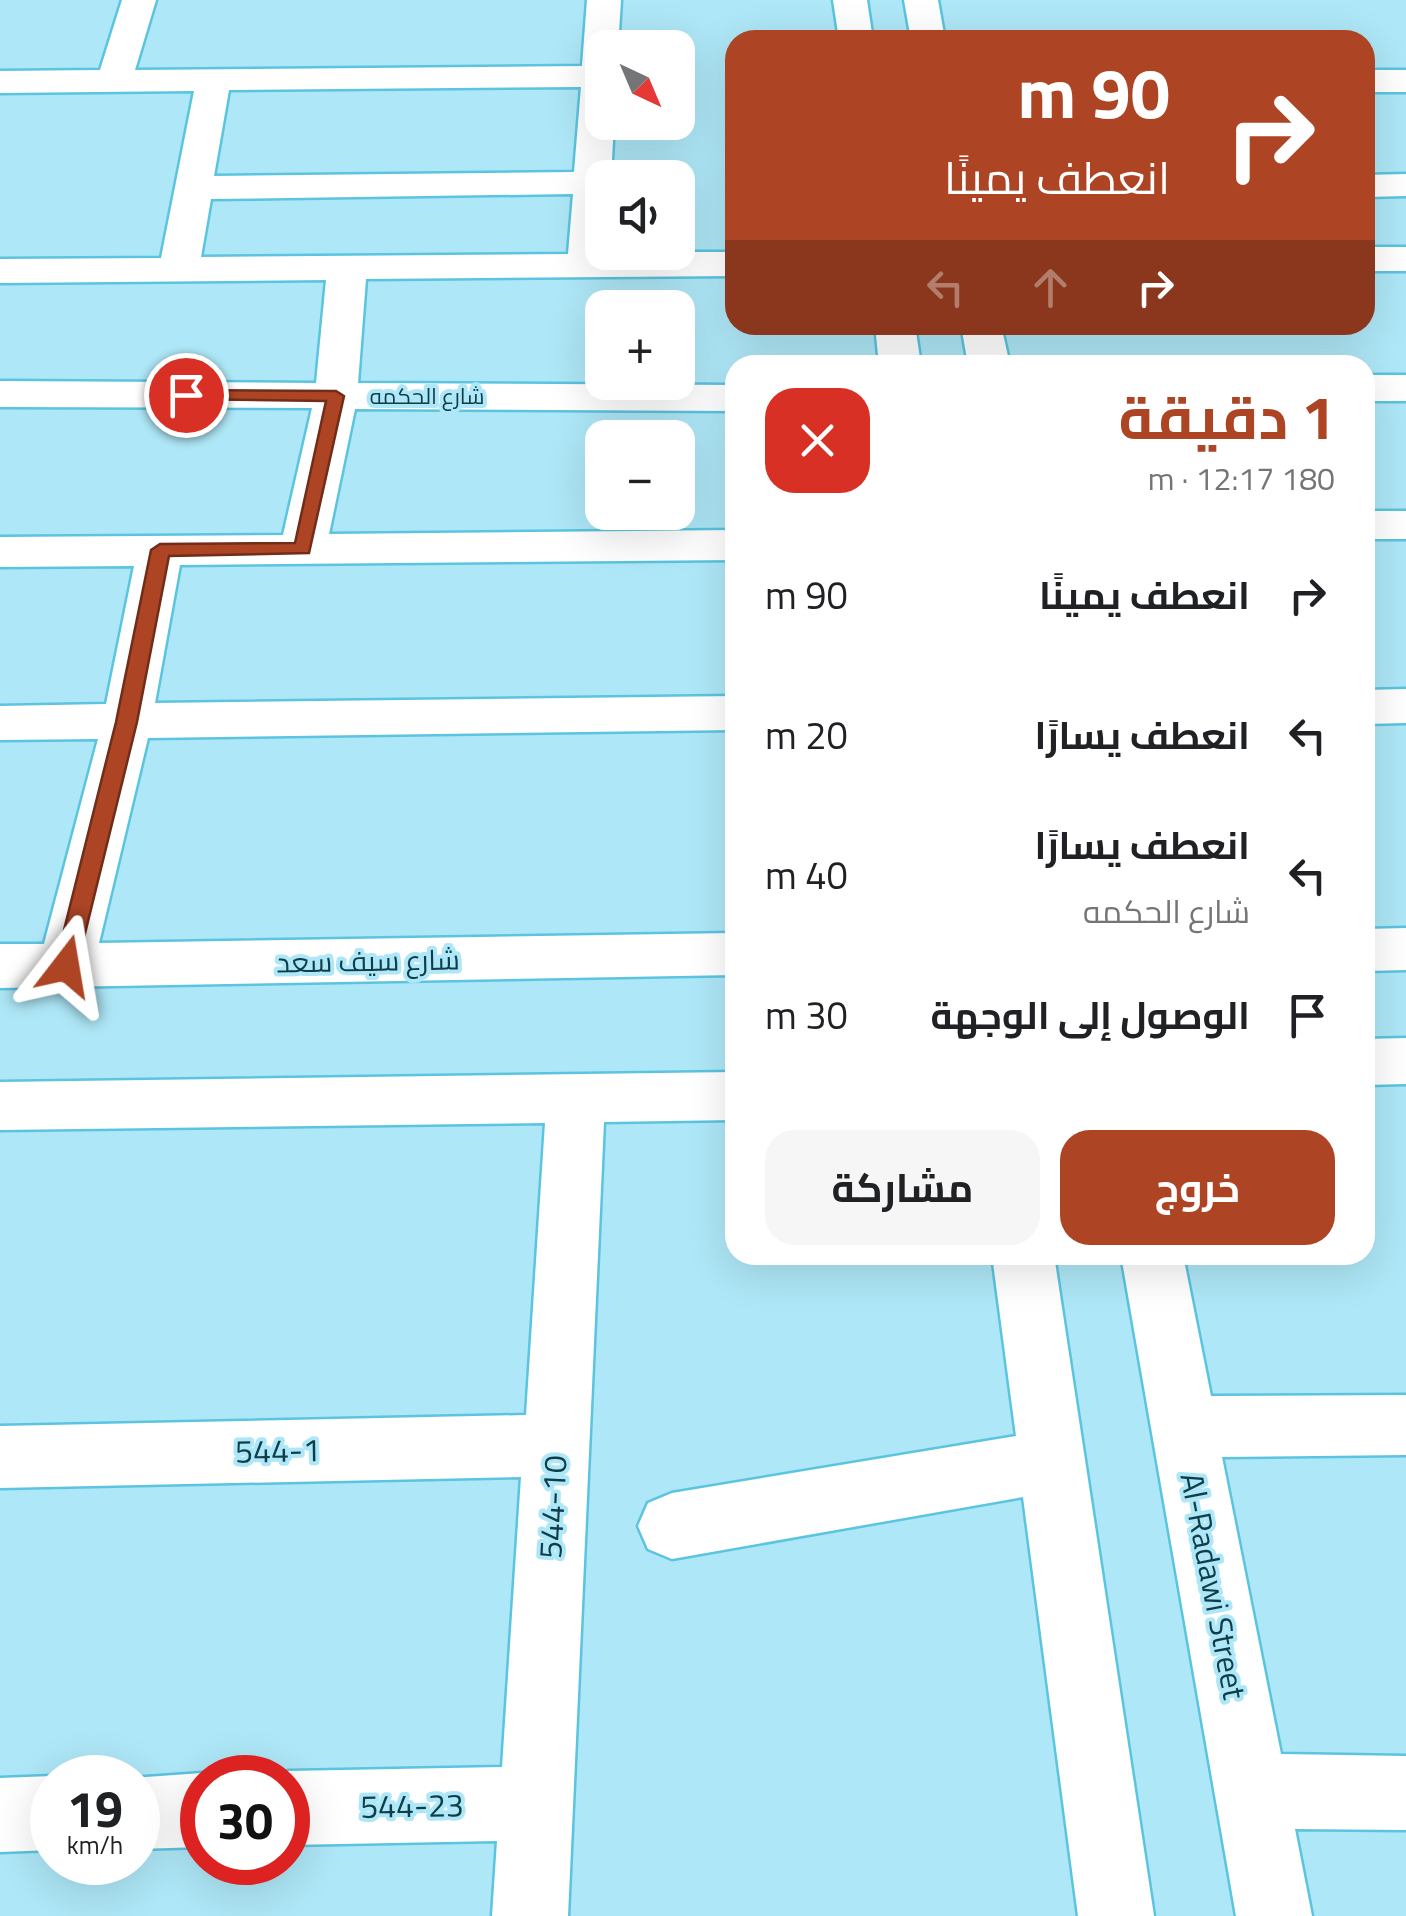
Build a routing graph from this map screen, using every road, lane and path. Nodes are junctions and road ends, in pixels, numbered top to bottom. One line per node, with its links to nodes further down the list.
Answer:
1 (139, 0): 9 (street)
2 (604, 0): 5 (street)
3 (850, 0): 6 (street)
4 (921, 0): 7 (street)
5 (602, 30)
6 (854, 30)
7 (926, 30)
8 (585, 76): 10 (street)
9 (114, 81): 10 (street); 13 (street)
10 (214, 81): 17 (street)
11 (1375, 81): 12 (street)
12 (1406, 81)
13 (0, 82)
14 (585, 183): 17 (street)
15 (1406, 185): 16 (street)
16 (1375, 186)
17 (194, 188): 24 (street)
18 (1406, 259): 19 (street)
19 (1375, 260)
20 (695, 264): 21 (street)
21 (725, 264)
22 (585, 265): 23 (street)
23 (347, 268): 24 (street); 29 (street)
24 (179, 270): 25 (street)
25 (0, 271)
26 (1375, 388): 27 (street)
27 (1406, 388)
28 (0, 394): 29 (street, شارع الحكمه)
29 (336, 396): 30 (street, شارع الحكمه); 34 (street)
30 (725, 398)
31 (1406, 525): 32 (street)
32 (1375, 526)
33 (725, 545): 34 (street)
34 (303, 549): 35 (street)
35 (160, 550): 36 (street); 40 (street)
36 (0, 552)
37 (1406, 706): 38 (street)
38 (1375, 707)
39 (725, 713): 40 (street)
40 (126, 722): 41 (street); 46 (street)
41 (0, 724)
42 (1406, 949): 43 (street)
43 (1375, 950)
44 (725, 954): 46 (street, شارع سيف سعد)
45 (0, 966): 46 (street, شارع سيف سعد)
46 (66, 966)
47 (1406, 1061): 48 (street)
48 (1375, 1062)
49 (725, 1096): 50 (street)
50 (576, 1098): 51 (street); 56 (street, 544-10)
51 (0, 1106)
52 (1023, 1265): 58 (street)
53 (1154, 1265): 55 (street, Al-Radawi Street)
54 (1406, 1425): 55 (street)
55 (1184, 1428): 60 (street, Al-Radawi Street)
56 (556, 1445): 57 (street, 544-1); 62 (street, 544-10)
57 (0, 1457)
58 (1052, 1461): 59 (street); 67 (street)
59 (672, 1526)
60 (1251, 1791): 61 (street); 68 (street, Al-Radawi Street)
61 (1406, 1792)
62 (536, 1803): 63 (street, 544-23); 66 (street, 544-10)
63 (310, 1808)
64 (0, 1814): 65 (street)
65 (30, 1814)
66 (530, 1916)
67 (1116, 1916)
68 (1274, 1916)

